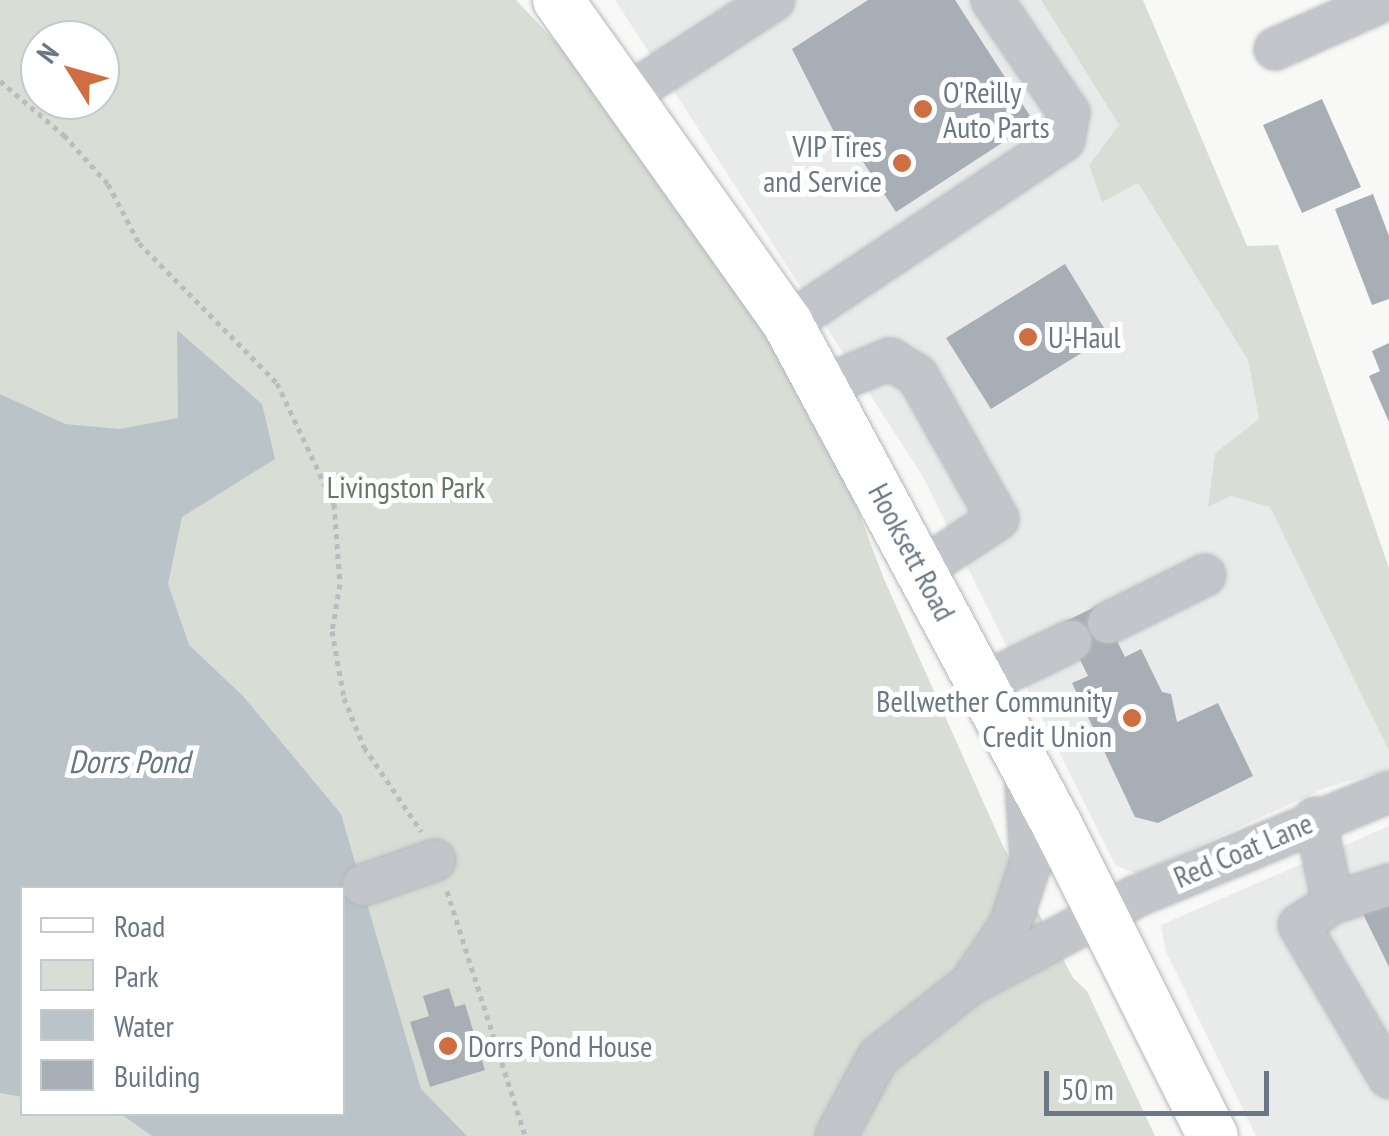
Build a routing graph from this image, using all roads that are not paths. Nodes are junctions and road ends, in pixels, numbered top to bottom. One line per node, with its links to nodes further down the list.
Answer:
1 (558, 0): 6 (main road, Hooksett Road)
2 (774, 0): 6 (street)
3 (992, 0): 7 (street)
4 (1380, 14): 5 (street)
5 (1274, 49)
6 (626, 96): 7 (main road, Hooksett Road)
7 (788, 324): 8 (main road, Hooksett Road)
8 (822, 387): 9 (main road, Hooksett Road); 9 (street)
9 (922, 569): 13 (main road, Hooksett Road)
10 (1204, 575): 11 (street)
11 (1108, 622)
12 (1071, 641): 13 (street)
13 (982, 684): 14 (main road, Hooksett Road)
14 (1024, 766): 21 (main road, Hooksett Road); 22 (street)
15 (1389, 792): 16 (street, Red Coat Lane)
16 (1315, 818): 20 (street); 21 (street, Red Coat Lane)
17 (436, 860): 18 (street)
18 (363, 885)
19 (1389, 885): 20 (street)
20 (1333, 903): 23 (street)
21 (1100, 915): 22 (street, Red Coat Lane); 25 (main road, Hooksett Road)
22 (970, 984): 24 (street)
23 (1389, 1077)
24 (836, 1136)
25 (1213, 1136)

